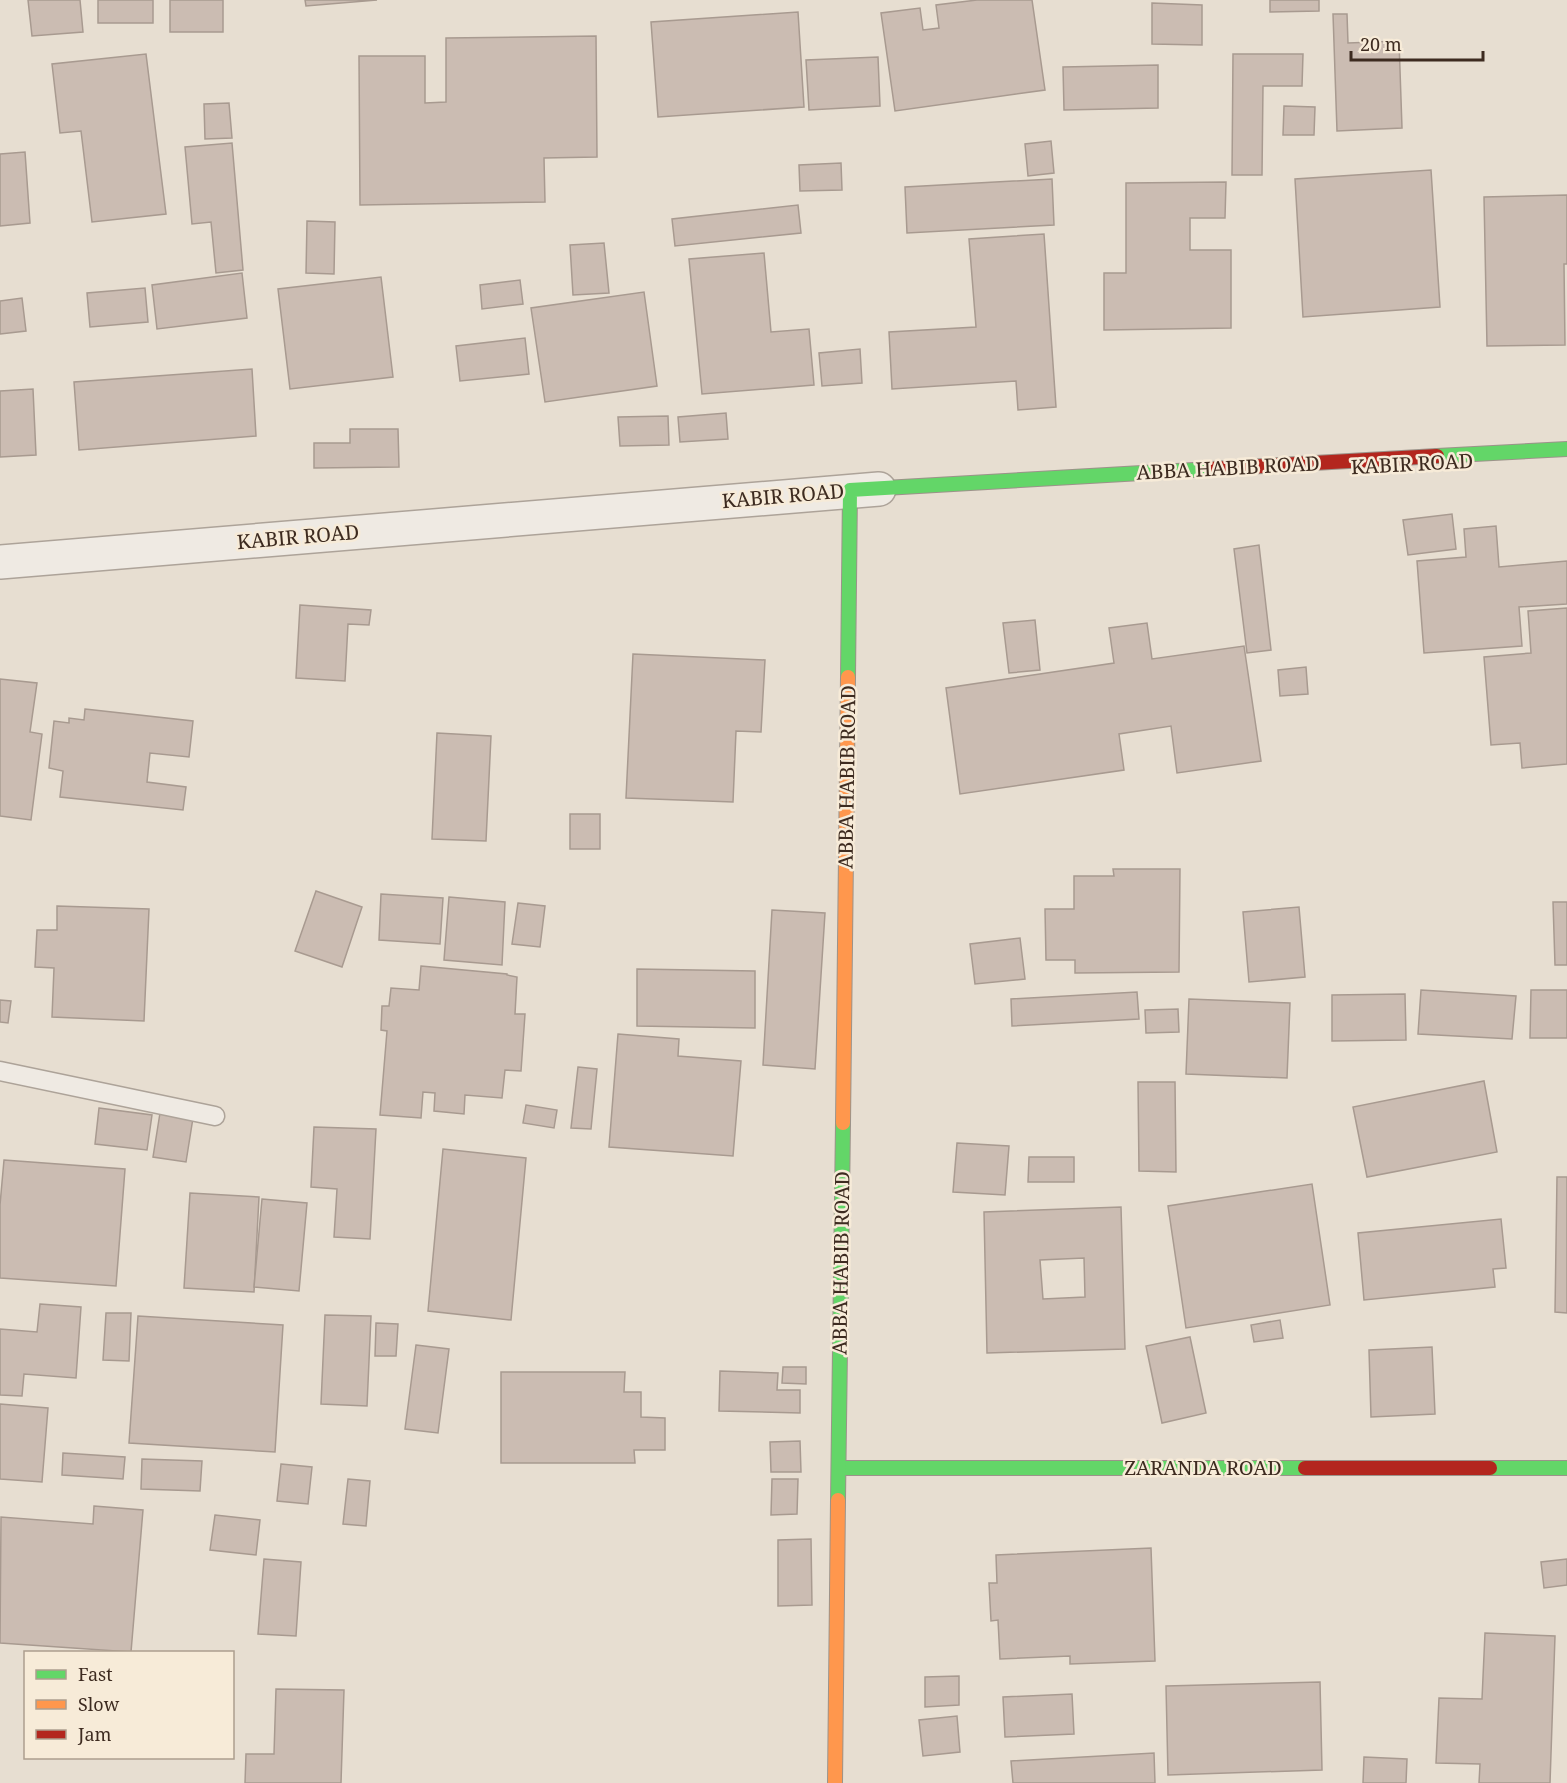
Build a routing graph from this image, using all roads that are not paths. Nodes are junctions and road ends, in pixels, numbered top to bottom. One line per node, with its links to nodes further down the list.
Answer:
1 (1567, 449): 3 (street, ABBA HABIB ROAD)
2 (1567, 457): 3 (street, KABIR ROAD)
3 (850, 490): 4 (street, KABIR ROAD); 7 (street, ABBA HABIB ROAD)
4 (0, 562)
5 (0, 1071): 6 (lane)
6 (215, 1116)
7 (839, 1468): 8 (street, ZARANDA ROAD); 9 (street, ABBA HABIB ROAD)
8 (1567, 1468)
9 (835, 1783)

